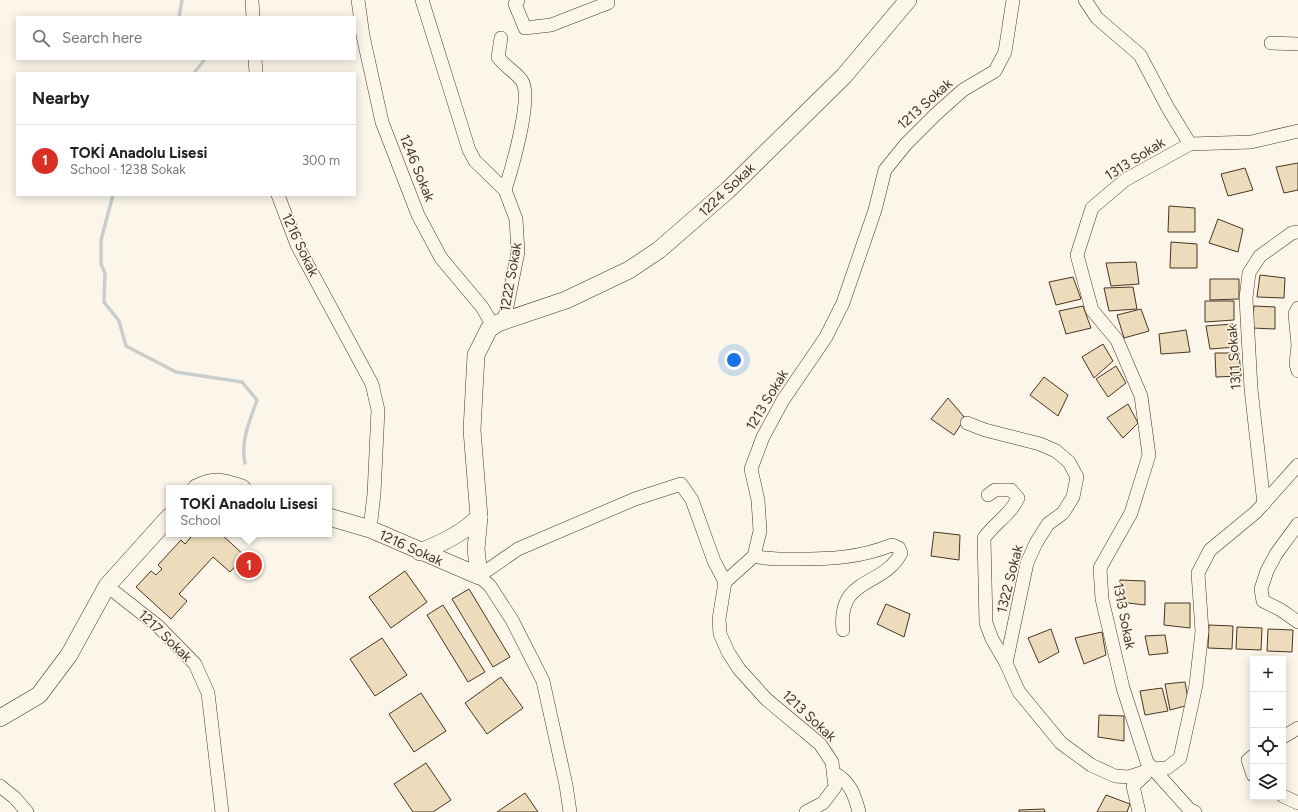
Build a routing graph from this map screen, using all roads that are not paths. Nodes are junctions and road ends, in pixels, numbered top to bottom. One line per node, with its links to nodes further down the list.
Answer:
1 (252, 0): 9 (street)
2 (358, 0): 21 (street, 1246 Sokak)
3 (422, 0): 17 (street, 1222 Sokak)
4 (518, 0): 8 (street)
5 (908, 0): 21 (main road, 1224 Sokak)
6 (1012, 0): 35 (street, 1213 Sokak)
7 (1085, 0): 16 (street)
8 (608, 3)
9 (253, 16)
10 (501, 38): 17 (street)
11 (1271, 43): 12 (street)
12 (1298, 44)
13 (255, 60): 14 (street)
14 (256, 72)
15 (1298, 131): 16 (street, 1313 Sokak)
16 (1190, 144): 45 (street, 1313 Sokak)
17 (505, 190): 21 (street, 1222 Sokak)
18 (278, 196): 33 (street, 1216 Sokak)
19 (1298, 232): 28 (street, 1311 Sokak)
20 (1298, 308): 22 (street)
21 (498, 324): 29 (main road, 1222 Sokak)
22 (1298, 371)
23 (967, 422): 41 (street, 1322 Sokak)
24 (1298, 465): 28 (street)
25 (202, 485): 26 (main road)
26 (232, 485)
27 (988, 495): 41 (street, 1322 Sokak)
28 (1264, 504): 45 (street)
29 (479, 517): 34 (main road); 36 (main road, 1222 Sokak)
30 (332, 518): 33 (main road)
31 (166, 520): 38 (main road)
32 (1298, 524): 39 (street)
33 (370, 529): 34 (main road, 1216 Sokak)
34 (420, 552): 36 (main road, 1216 Sokak)
35 (754, 556): 37 (street); 40 (street)
36 (479, 576): 37 (street); 52 (street, 1216 Sokak)
37 (725, 582): 46 (street, 1213 Sokak)
38 (107, 586): 42 (main road); 51 (street, 1217 Sokak)
39 (1298, 622)
40 (843, 630)
41 (1006, 663): 45 (street, 1322 Sokak)
42 (0, 718)
43 (1298, 728): 44 (street)
44 (1286, 734)
45 (1153, 769): 55 (street); 56 (street, 1313 Sokak)
46 (834, 773): 53 (street, 1213 Sokak); 54 (street)
47 (0, 786): 50 (street)
48 (1286, 797): 49 (street)
49 (1298, 803)
50 (27, 812)
51 (222, 812)
52 (570, 812)
53 (806, 812)
54 (859, 812)
55 (1139, 812)
56 (1195, 812)

